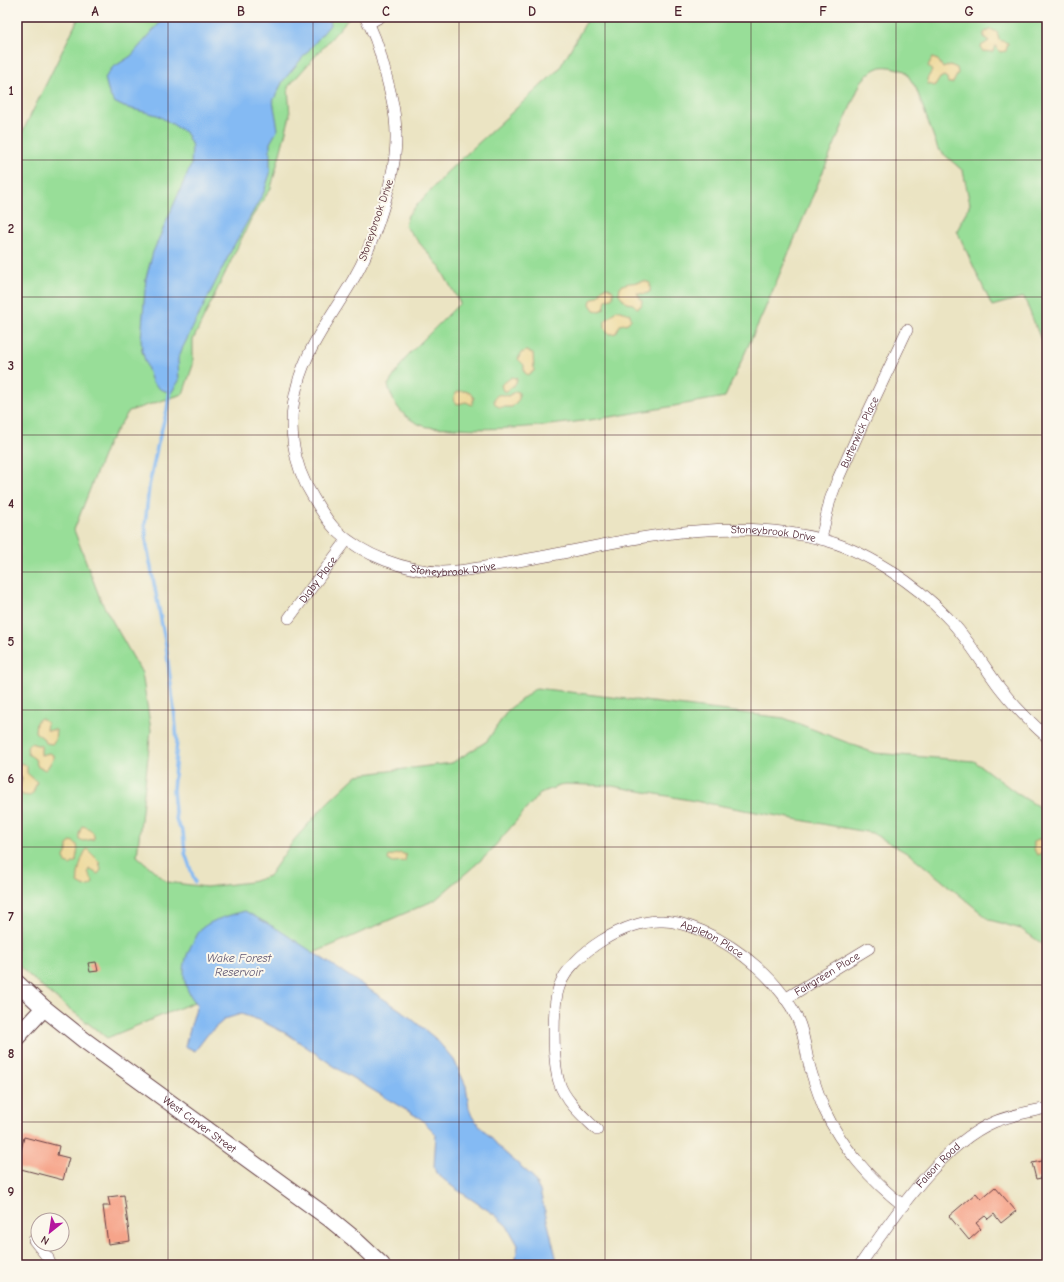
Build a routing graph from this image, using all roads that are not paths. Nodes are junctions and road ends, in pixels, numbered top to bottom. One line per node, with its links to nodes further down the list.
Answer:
1 (380, 17): 2 (street)
2 (367, 20): 5 (street, Stoneybrook Drive)
3 (907, 330): 4 (street, Butterwick Place)
4 (821, 539): 5 (street, Stoneybrook Drive); 7 (street, Stoneybrook Drive)
5 (347, 540): 6 (street, Digby Place)
6 (289, 618)
7 (1047, 737)
8 (869, 948): 10 (street, Fairgreen Place)
9 (20, 991): 11 (street, West Carver Street)
10 (785, 999): 14 (street, Appleton Place); 15 (street, Appleton Place)
11 (44, 1008): 12 (street); 18 (street, West Carver Street)
12 (17, 1037)
13 (1047, 1108): 15 (street, Faison Road)
14 (597, 1130)
15 (904, 1206): 19 (street, Faison Road)
16 (43, 1252): 17 (street)
17 (50, 1265)
18 (382, 1265)
19 (860, 1265)

